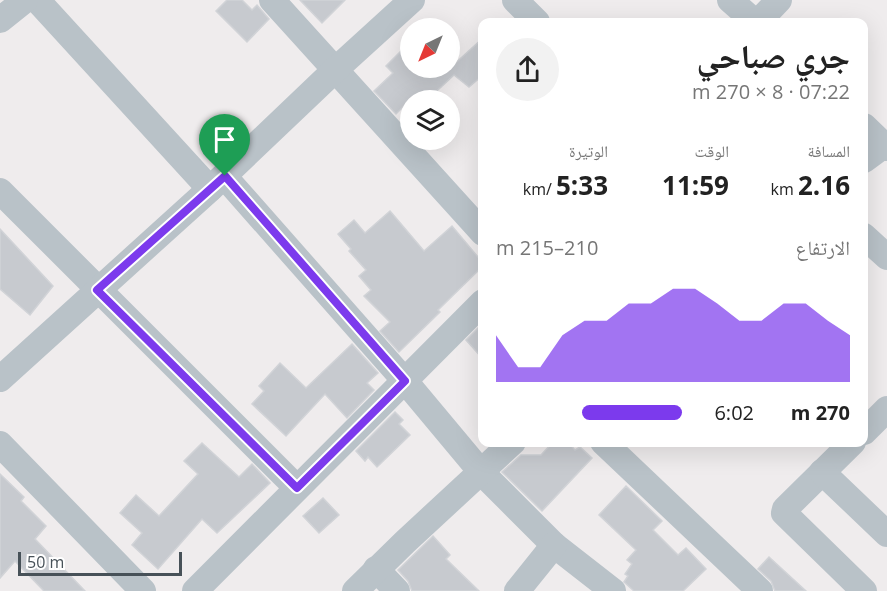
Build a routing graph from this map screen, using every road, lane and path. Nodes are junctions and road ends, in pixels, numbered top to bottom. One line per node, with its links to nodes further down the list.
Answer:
1 (25, 0): 11 (street)
2 (37, 0): 15 (street)
3 (272, 0): 12 (street)
4 (412, 0): 12 (street)
5 (515, 0): 8 (street)
6 (730, 0): 9 (street)
7 (779, 0): 10 (street)
8 (533, 18)
9 (751, 18)
10 (760, 18)
11 (0, 20)
12 (335, 70): 15 (street); 17 (street)
13 (868, 132): 14 (street)
14 (880, 149)
15 (217, 182): 20 (street); 23 (street)
16 (0, 191): 20 (street)
17 (478, 227)
18 (868, 240): 19 (street)
19 (887, 258)
20 (97, 290): 22 (street); 32 (street)
21 (478, 307): 23 (street)
22 (0, 379)
23 (405, 381): 30 (street); 32 (street)
24 (887, 409): 25 (street)
25 (868, 428)
26 (0, 444): 36 (street)
27 (508, 447): 30 (street)
28 (608, 447): 42 (street)
29 (848, 447): 31 (street)
30 (481, 472): 34 (street); 35 (street)
31 (822, 472): 33 (street); 43 (street)
32 (297, 488): 37 (street)
33 (887, 534)
34 (554, 545): 40 (street); 41 (street)
35 (376, 569): 38 (street); 39 (street)
36 (143, 591)
37 (195, 591)
38 (355, 591)
39 (397, 591)
40 (517, 591)
41 (613, 591)
42 (760, 591)
43 (864, 591)

